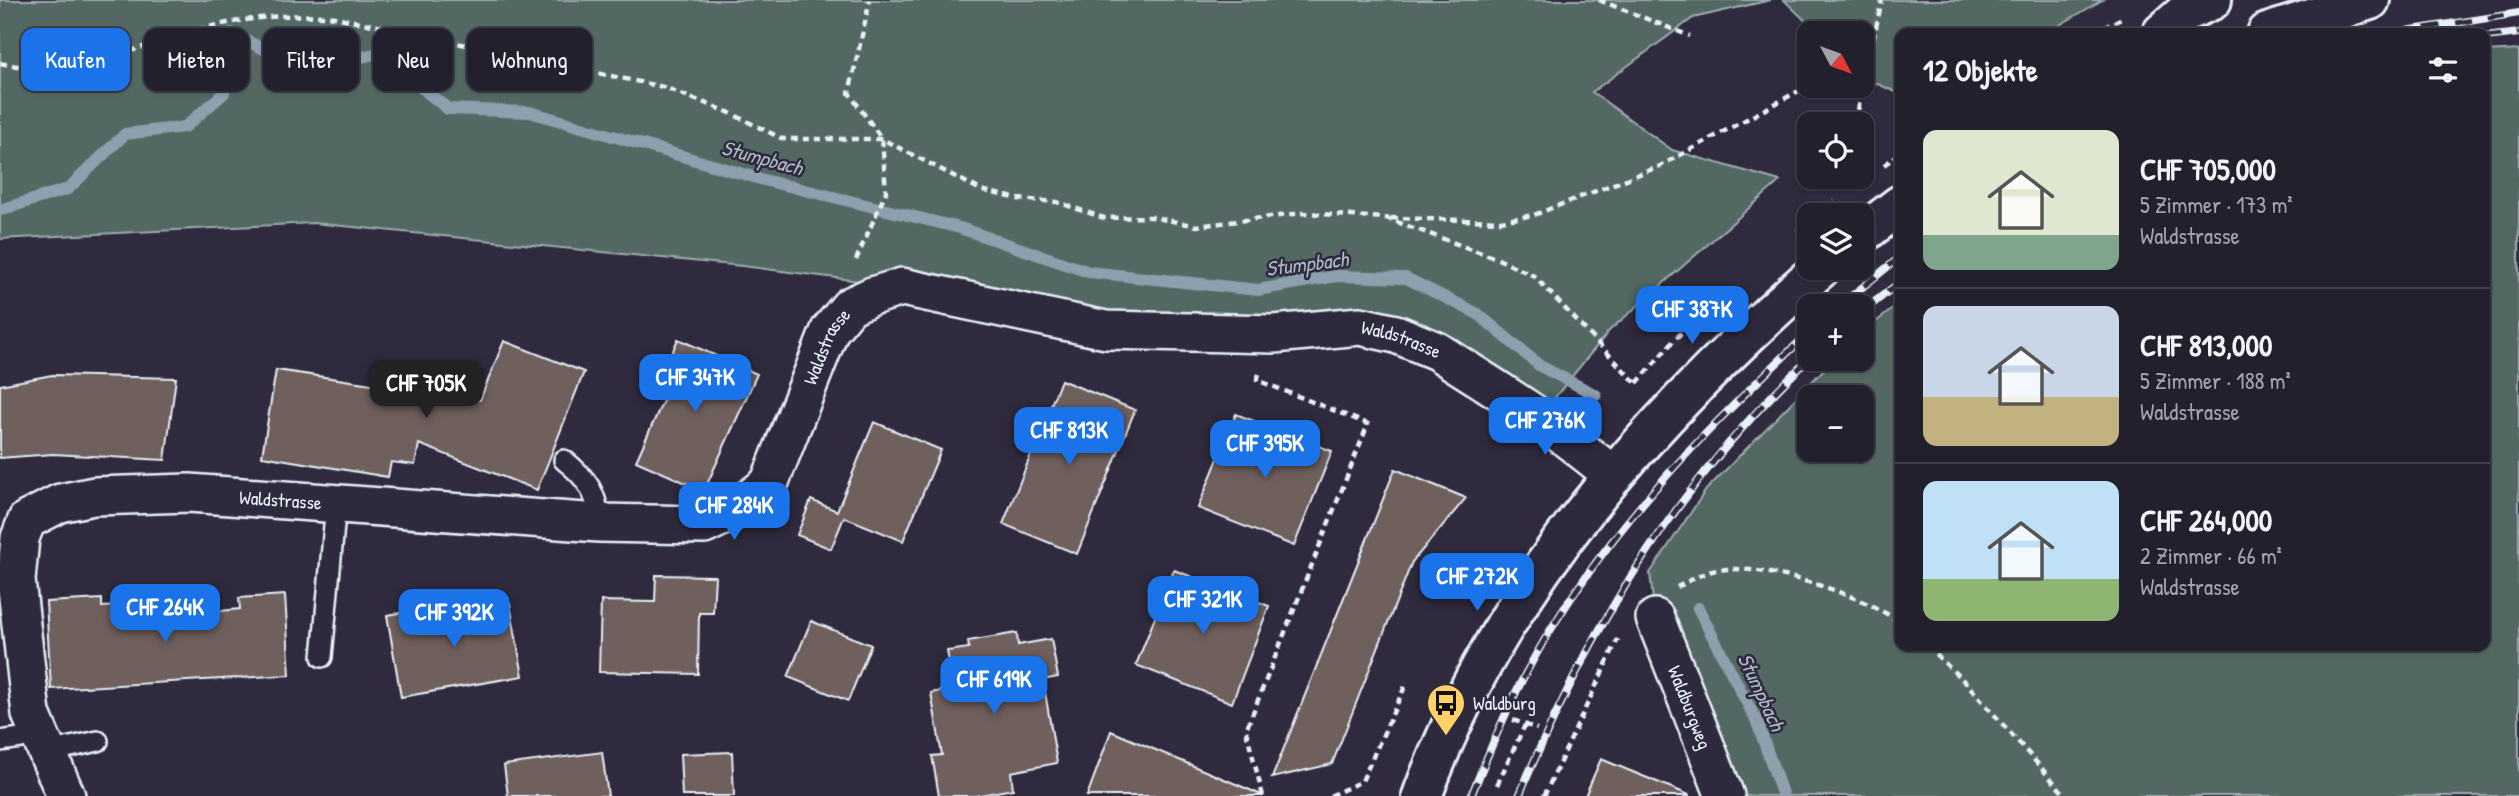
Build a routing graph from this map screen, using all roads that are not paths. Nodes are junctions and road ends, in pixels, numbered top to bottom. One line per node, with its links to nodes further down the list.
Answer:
1 (2213, 0): 3 (main road)
2 (2370, 0): 4 (main road)
3 (2168, 28)
4 (2283, 28)
5 (1895, 209): 6 (main road)
6 (1874, 225)
7 (1808, 280): 9 (main road)
8 (564, 460): 11 (lane)
9 (1612, 474): 11 (street, Waldstrasse); 18 (main road)
10 (336, 503): 11 (street, Waldstrasse); 13 (lane); 15 (street, Waldstrasse)
11 (599, 523)
12 (1655, 618): 19 (street, Waldburgweg)
13 (322, 657)
14 (0, 741): 15 (lane)
15 (43, 741): 16 (lane); 17 (street, Waldstrasse)
16 (98, 741)
17 (66, 796)
18 (1422, 796)
19 (1725, 796)

